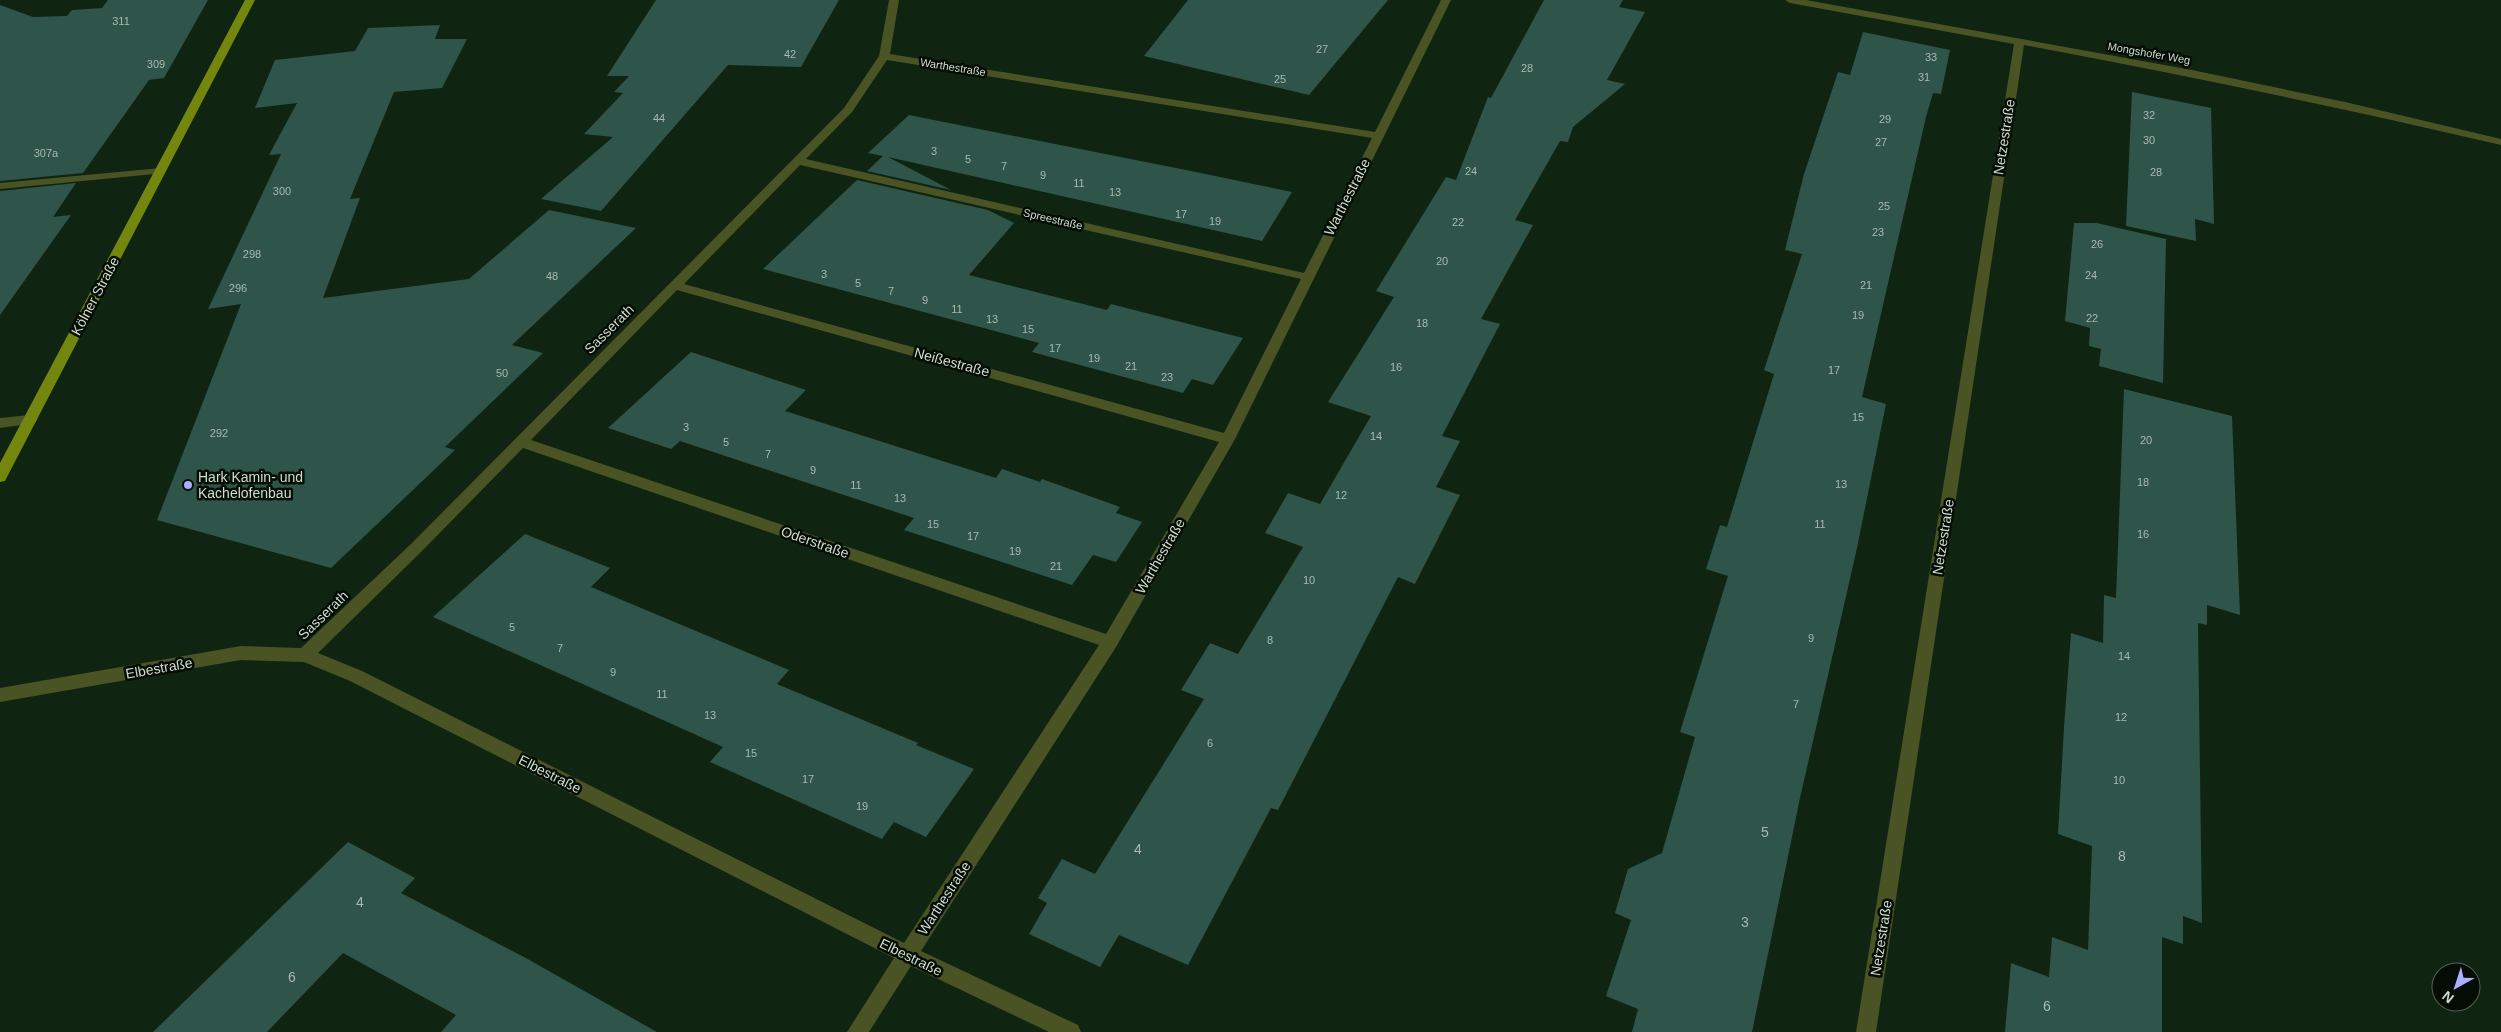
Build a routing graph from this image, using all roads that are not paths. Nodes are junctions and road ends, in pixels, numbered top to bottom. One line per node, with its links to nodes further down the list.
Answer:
1 (250, 0): 10 (main road, Kölner Straße)
2 (894, 0): 6 (street, Sasserath)
3 (1446, 0): 7 (street, Warthestraße)
4 (1790, 0): 5 (street, Mongshofer Weg)
5 (2019, 43): 8 (street, Mongshofer Weg); 25 (street, Netzestraße)
6 (884, 56): 7 (street, Warthestraße); 9 (street, Sasserath)
7 (1378, 136): 12 (street, Warthestraße)
8 (2501, 142)
9 (799, 161): 12 (street, Spreestraße); 13 (street, Sasserath)
10 (161, 171): 11 (street); 14 (main road, Kölner Straße)
11 (0, 186)
12 (1307, 277): 16 (street, Warthestraße)
13 (676, 286): 16 (street, Neißestraße); 17 (street, Sasserath)
14 (30, 420): 15 (street); 18 (main road, Kölner Straße)
15 (0, 423)
16 (1228, 438): 19 (street, Warthestraße)
17 (520, 442): 19 (street, Oderstraße); 20 (street, Sasserath)
18 (0, 477)
19 (1110, 642): 22 (street, Warthestraße)
20 (305, 655): 21 (street, Elbestraße); 22 (street, Elbestraße)
21 (0, 696)
22 (908, 956): 23 (street, Warthestraße); 24 (street, Elbestraße)
23 (857, 1032)
24 (1071, 1032)
25 (1866, 1032)

